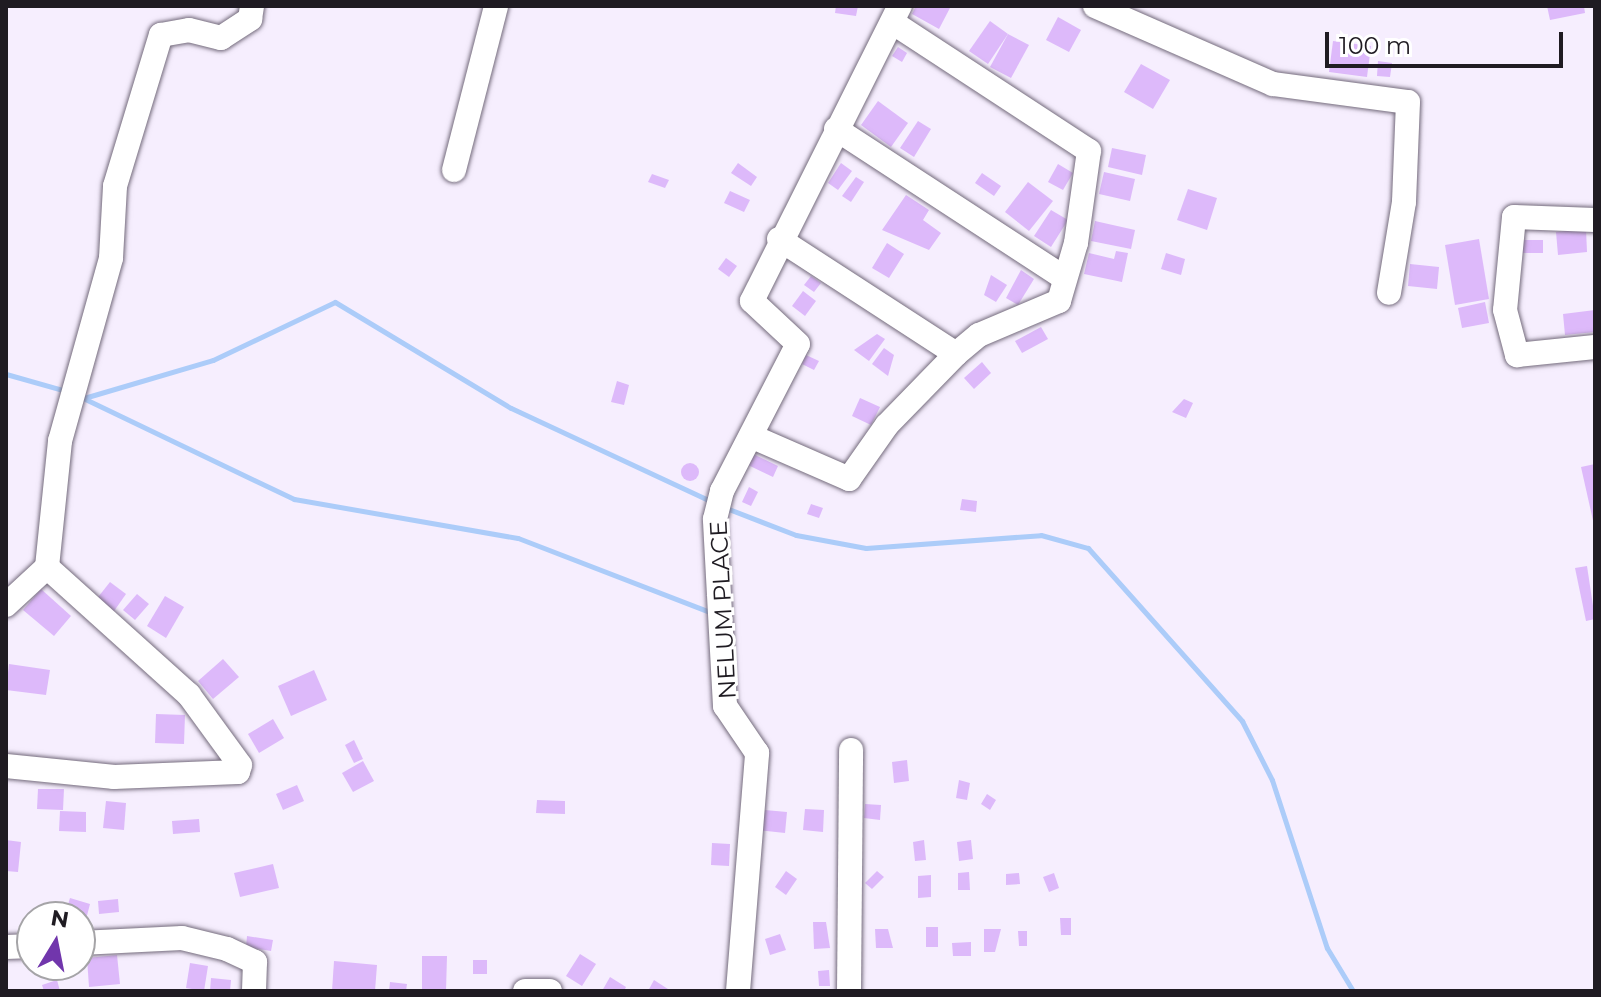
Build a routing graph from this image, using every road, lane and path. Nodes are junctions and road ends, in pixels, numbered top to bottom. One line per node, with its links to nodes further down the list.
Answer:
1 (252, 6): 14 (street)
2 (496, 6): 6 (street)
3 (1095, 6): 10 (street)
4 (896, 14): 5 (street, NELUM PLACE); 9 (street)
5 (836, 129): 8 (street, NELUM PLACE); 9 (street)
6 (454, 170)
7 (1595, 220): 11 (street)
8 (779, 239): 12 (street); 13 (street, NELUM PLACE)
9 (1065, 278): 12 (street)
10 (1389, 293)
11 (1595, 347)
12 (956, 354): 13 (street)
13 (753, 437): 22 (street, NELUM PLACE)
14 (47, 567): 15 (street); 17 (street)
15 (6, 605)
16 (851, 750): 23 (street)
17 (6, 766)
18 (96, 942): 19 (street)
19 (254, 991)
20 (525, 991): 21 (street)
21 (550, 991)
22 (738, 991)
23 (849, 991)

